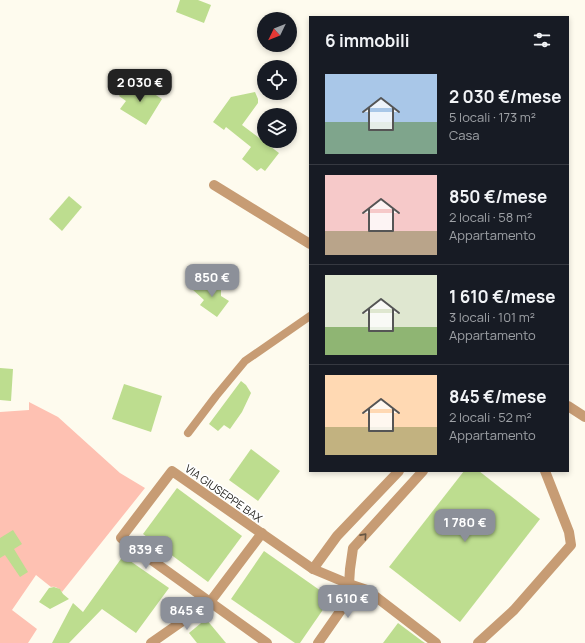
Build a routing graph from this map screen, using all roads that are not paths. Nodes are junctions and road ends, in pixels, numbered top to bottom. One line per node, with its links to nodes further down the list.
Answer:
1 (214, 185): 2 (street)
2 (309, 243)
3 (309, 317): 6 (lane)
4 (569, 407): 5 (street)
5 (585, 416)
6 (188, 433)
7 (398, 472): 11 (street)
8 (422, 472): 12 (street, one-way to 8)
9 (545, 472): 18 (street)
10 (262, 533): 11 (street, VIA GIUSEPPE BAX); 13 (street, VIA GIUSEPPE BAX); 13 (street, VIA GIUSEPPE BAX)
11 (313, 569): 12 (street, VIA GIUSEPPE BAX)
12 (349, 584): 16 (street); 17 (street, VIA GIUSEPPE BAX)
13 (210, 602): 14 (street, VIA GIUSEPPE BAX); 15 (street)
14 (151, 643)
15 (267, 643)
16 (318, 643)
17 (436, 643)
18 (478, 643)

